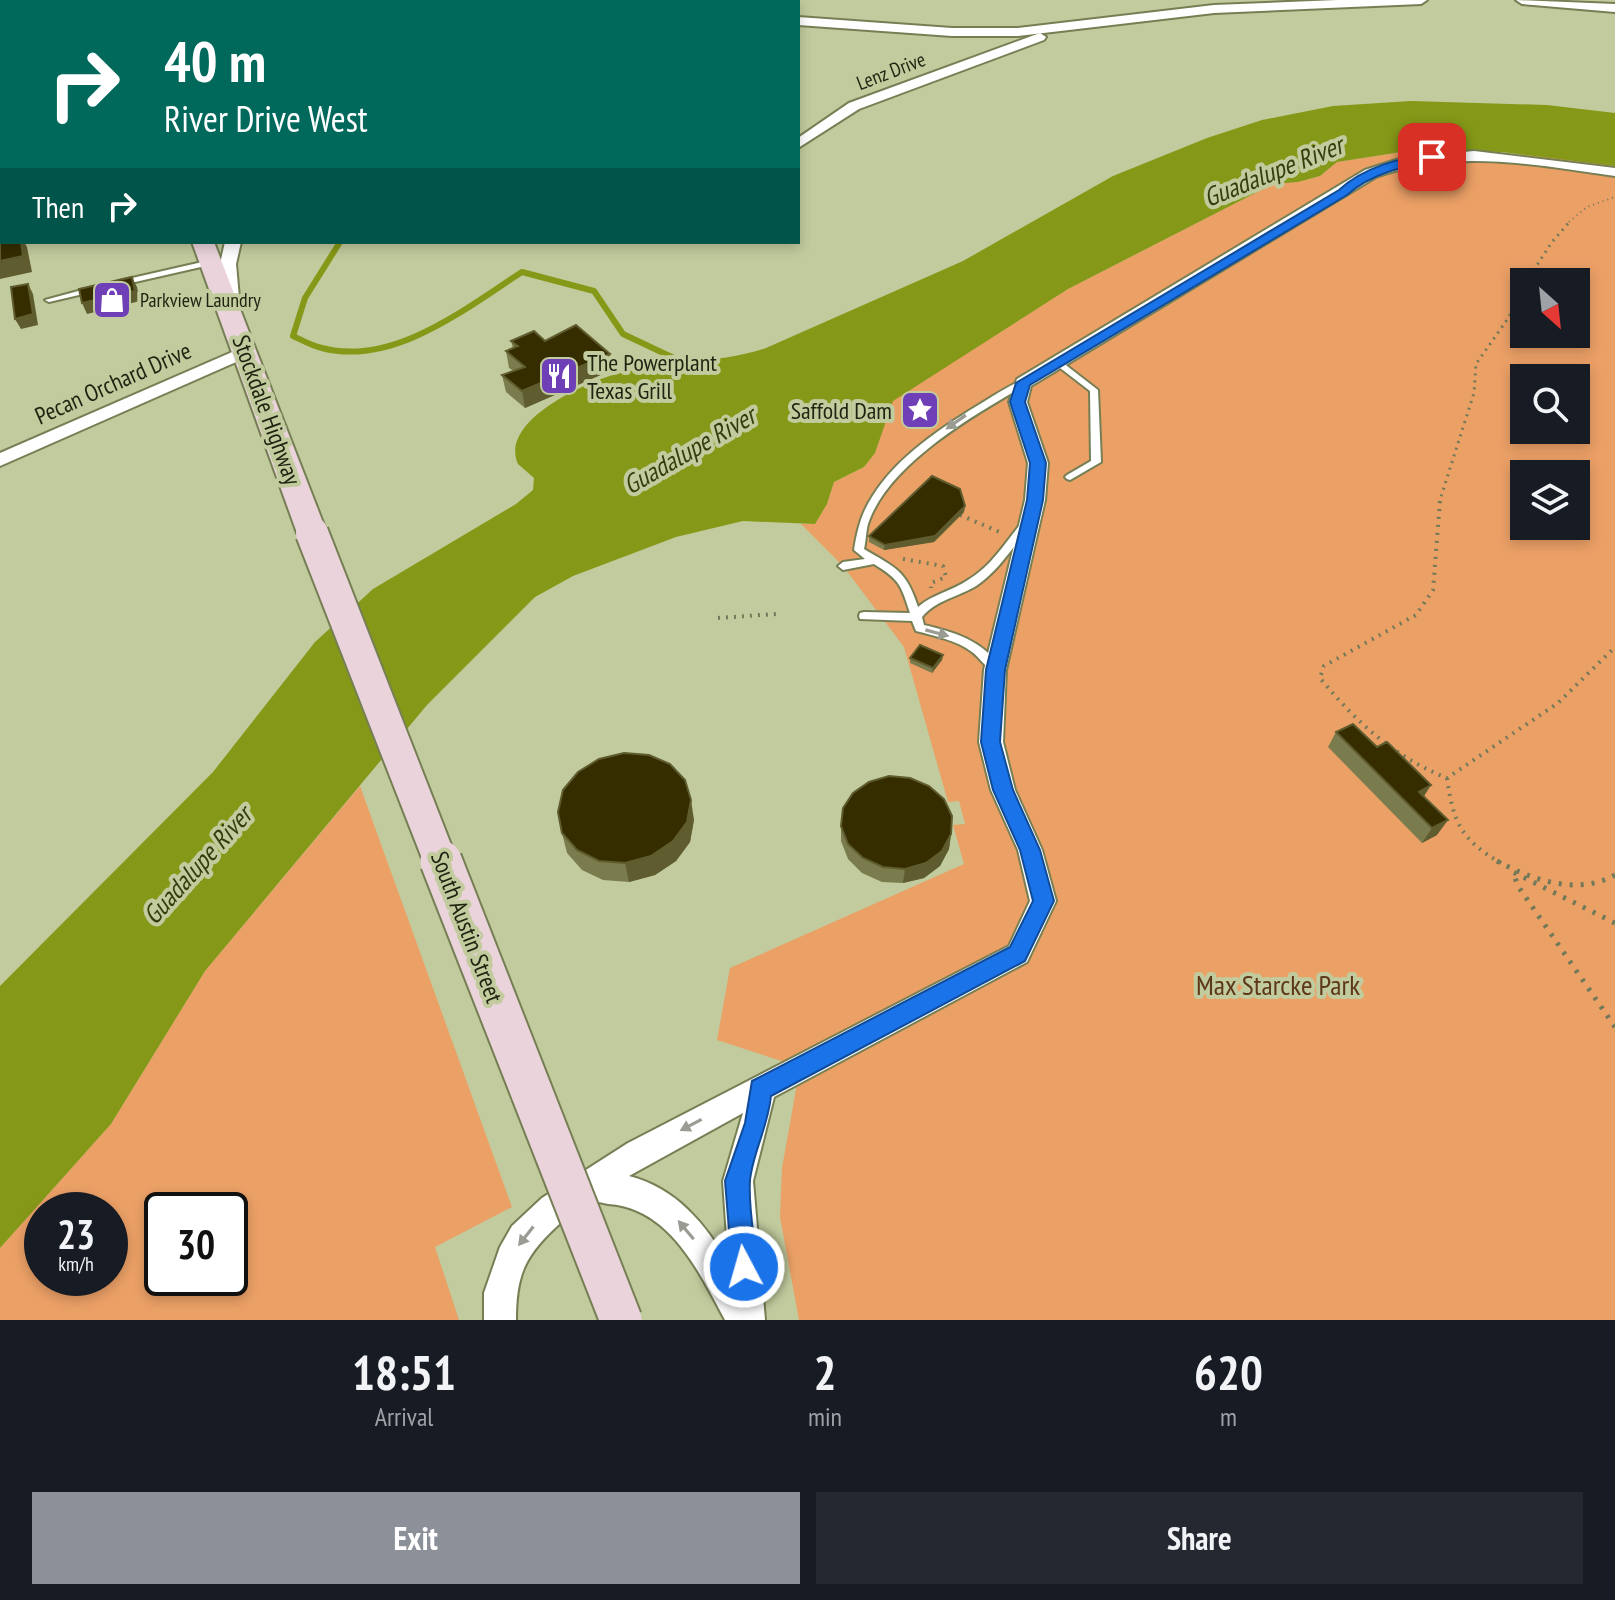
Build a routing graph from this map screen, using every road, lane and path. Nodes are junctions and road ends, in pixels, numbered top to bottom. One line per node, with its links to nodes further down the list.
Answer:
1 (1421, 0): 5 (street)
2 (1522, 0): 3 (street)
3 (1615, 8)
4 (800, 21): 6 (street)
5 (1064, 28): 6 (street); 7 (street, Lenz Drive)
6 (990, 33): 7 (street)
7 (1006, 51): 8 (street, Lenz Drive)
8 (800, 143)
9 (1615, 172): 18 (street)
10 (1615, 197): 13 (path)
11 (233, 244): 15 (street)
12 (207, 252): 14 (lane); 15 (main road, Stockdale Highway)
13 (1534, 268)
14 (49, 300)
15 (232, 314): 17 (main road, Stockdale Highway)
16 (1510, 315): 36 (path)
17 (246, 351): 20 (street, Pecan Orchard Drive); 24 (main road, Stockdale Highway)
18 (1058, 362): 19 (street); 21 (lane)
19 (1023, 383): 23 (street); 26 (lane, one-way to 26)
20 (0, 460)
21 (1070, 477)
22 (960, 515): 25 (path)
23 (1031, 518): 25 (lane); 35 (street)
24 (312, 533): 44 (main road, South Austin Street, bridge)
25 (1015, 538): 29 (lane)
26 (859, 540): 28 (lane); 28 (lane)
27 (898, 557): 29 (path)
28 (873, 561): 32 (lane)
29 (939, 600): 32 (lane)
30 (776, 614): 33 (path)
31 (864, 616): 32 (lane)
32 (916, 617): 35 (lane, one-way to 35)
33 (718, 618)
34 (1615, 647): 36 (path)
35 (995, 670): 41 (street)
36 (1447, 778): 37 (path)
37 (1513, 872): 38 (path); 39 (path); 40 (path)
38 (1615, 875)
39 (1615, 923)
40 (1615, 1027)
41 (760, 1089): 42 (street, one-way to 42); 46 (street)
42 (586, 1187): 43 (street, one-way to 43); 45 (street, one-way to 42)
43 (500, 1320)
44 (621, 1320)
45 (742, 1320)
46 (749, 1320)

